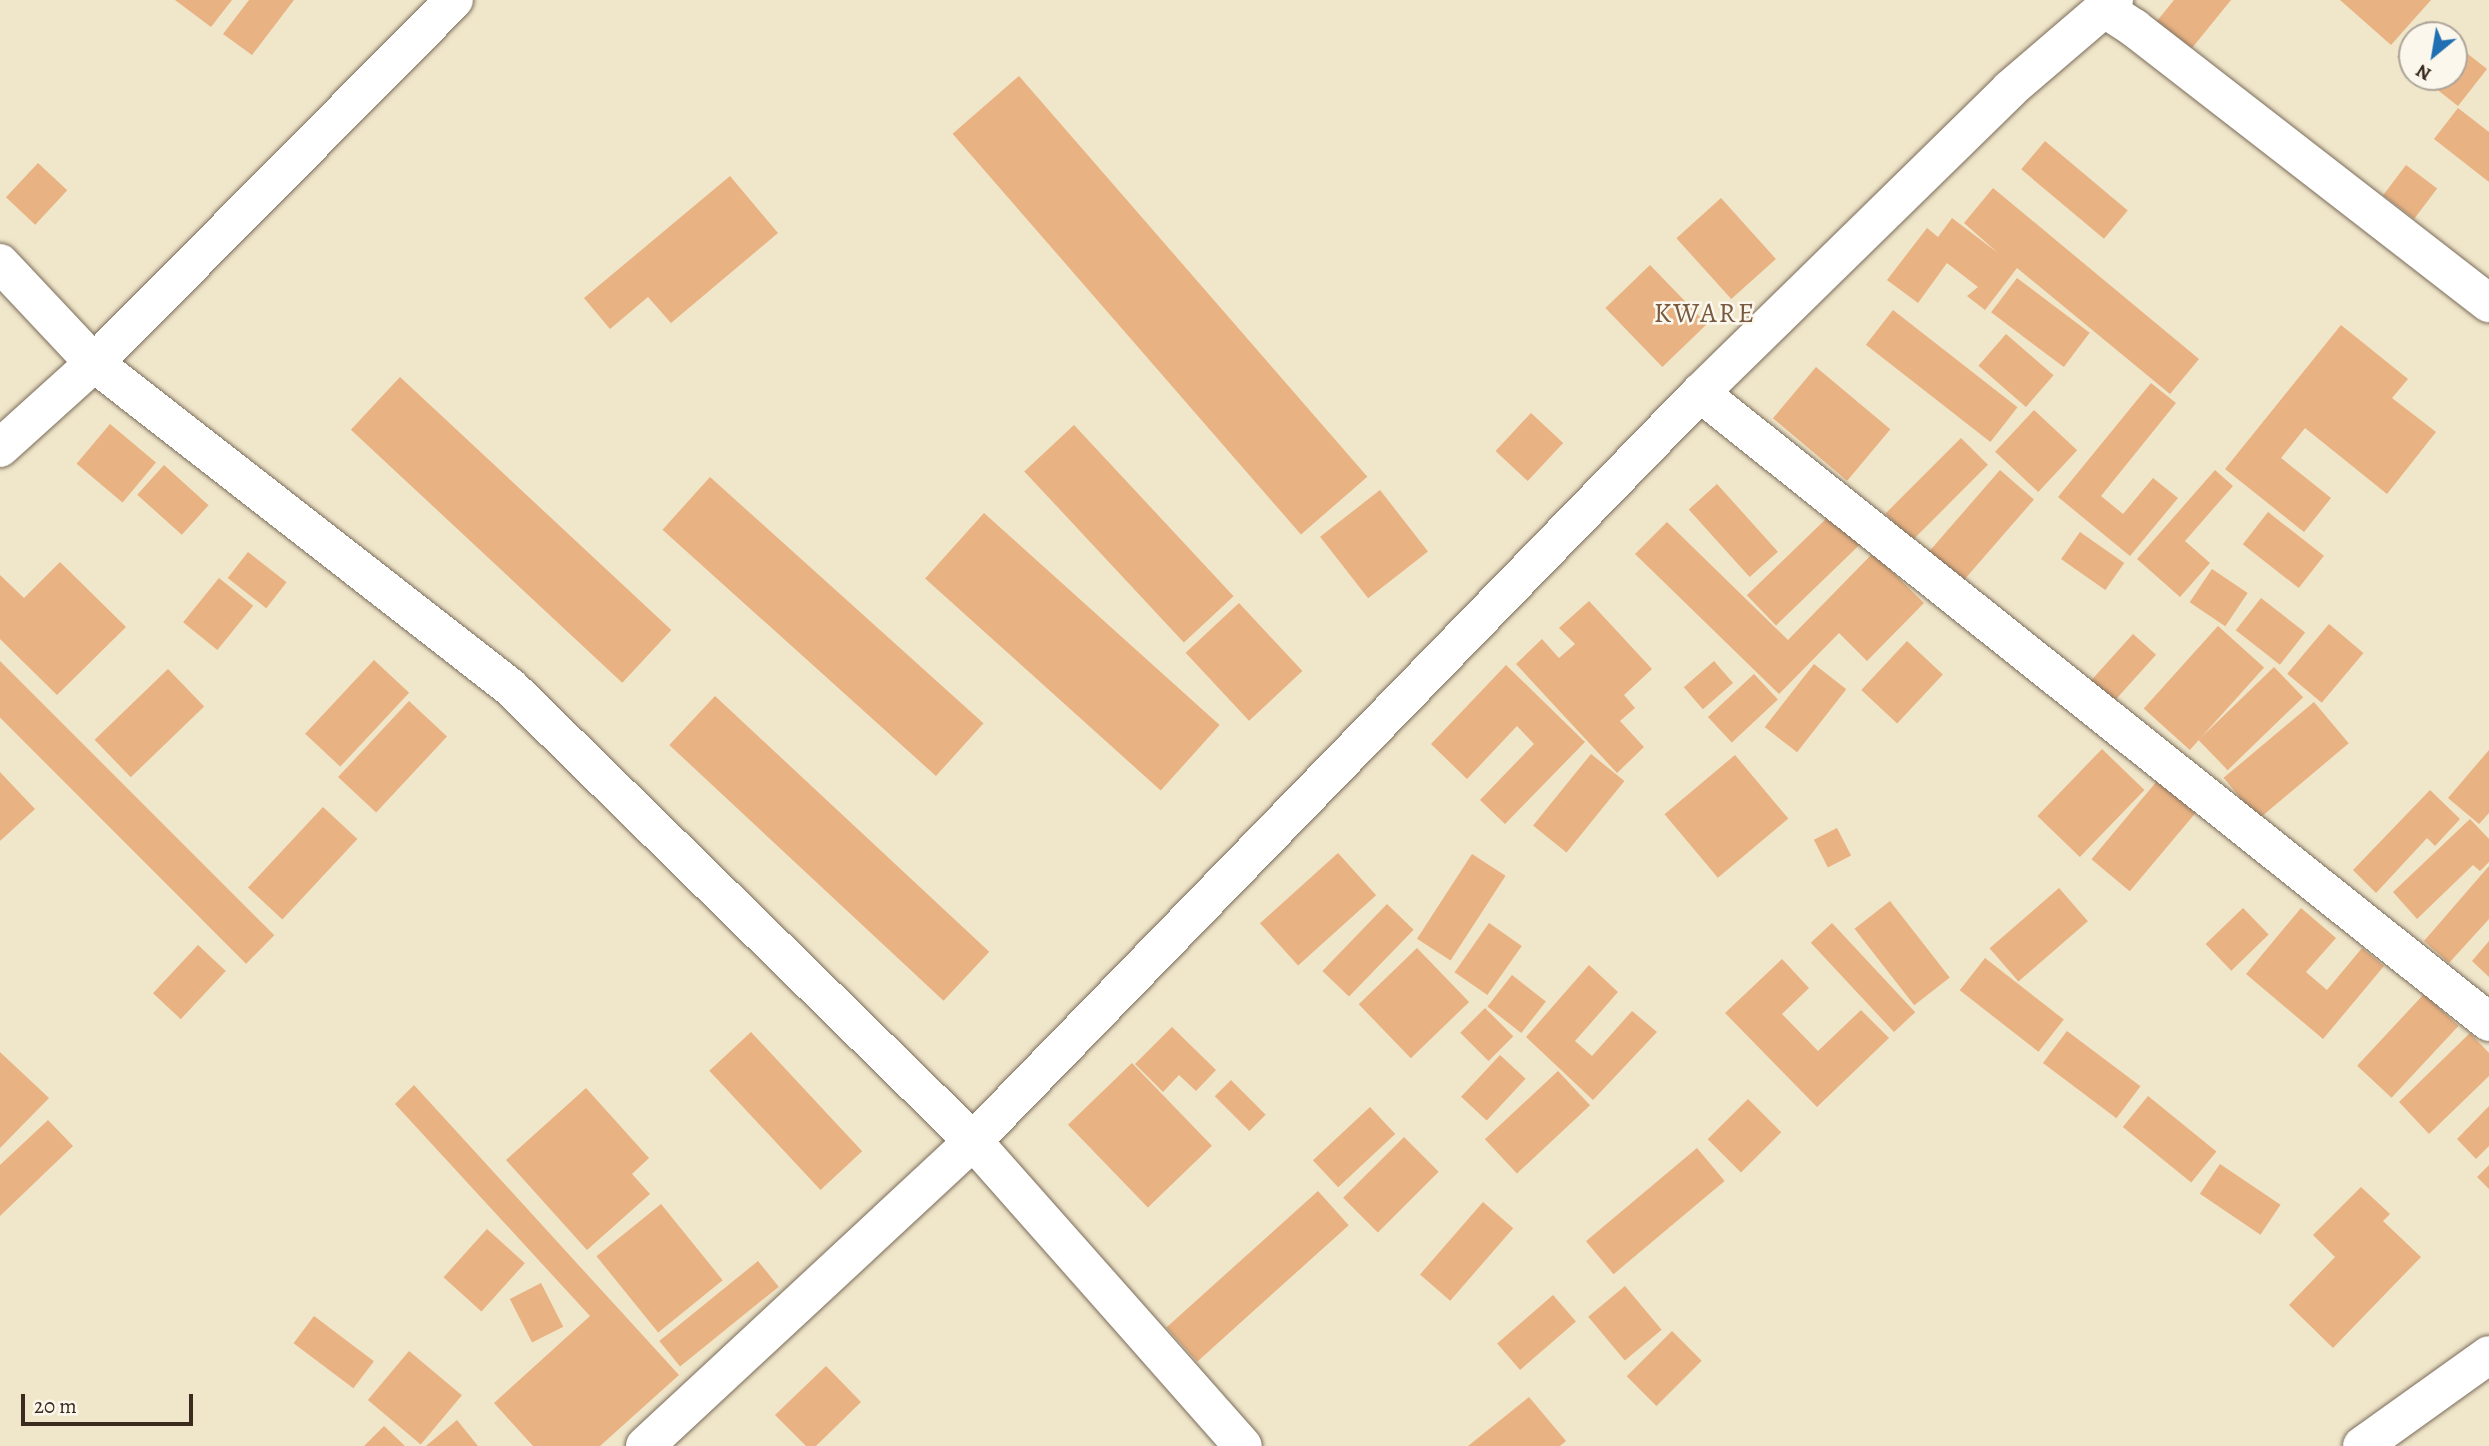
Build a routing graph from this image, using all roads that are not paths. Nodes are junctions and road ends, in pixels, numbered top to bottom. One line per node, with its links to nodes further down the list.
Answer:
1 (454, 0): 5 (street)
2 (2110, 5): 4 (street); 6 (street)
3 (0, 263): 5 (street)
4 (2489, 303)
5 (94, 363): 7 (street); 9 (street)
6 (1700, 393): 8 (street); 9 (street)
7 (0, 448)
8 (2489, 1022)
9 (973, 1142): 11 (street); 12 (street)
10 (2489, 1355): 13 (street)
11 (645, 1446)
12 (1243, 1446)
13 (2362, 1446)

